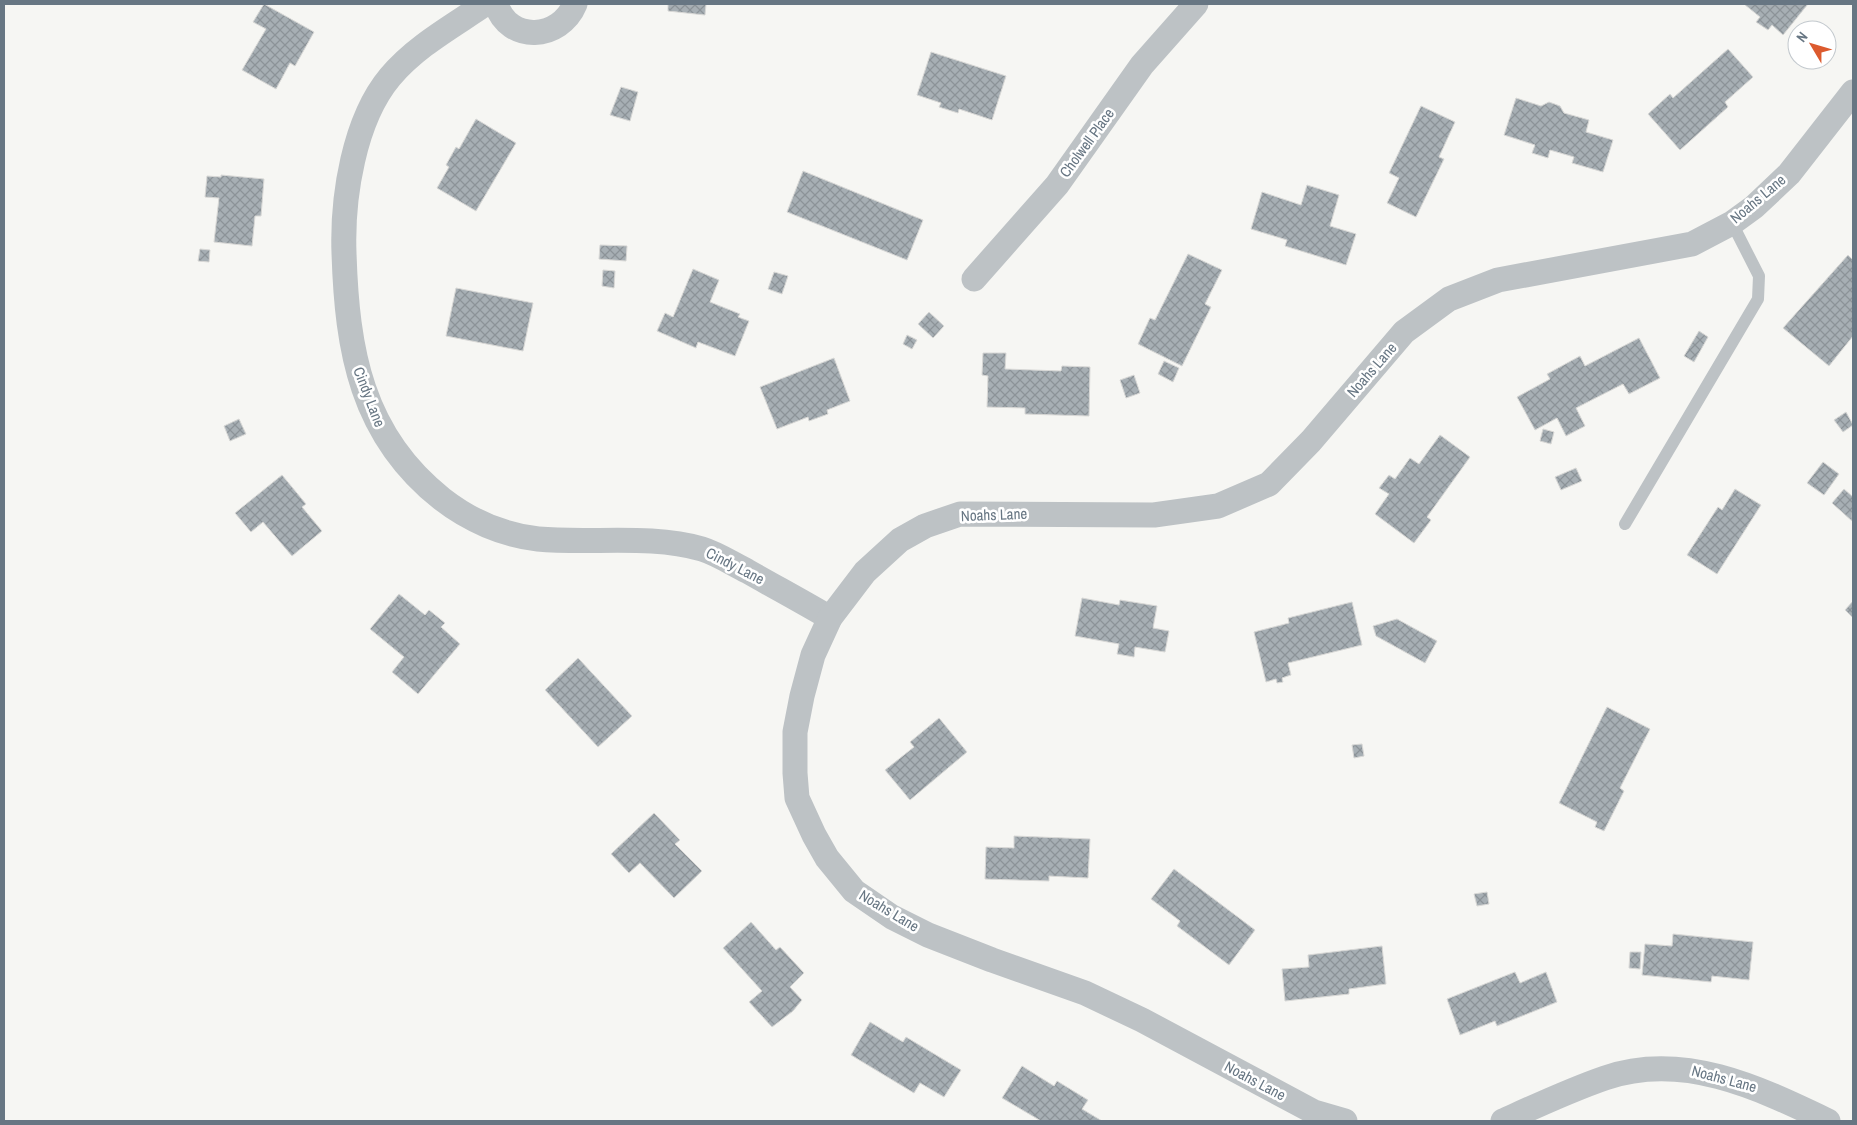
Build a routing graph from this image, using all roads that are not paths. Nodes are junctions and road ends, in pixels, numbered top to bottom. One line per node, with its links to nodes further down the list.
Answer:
1 (485, 4): 9 (street, Cindy Lane)
2 (496, 4): 3 (street)
3 (575, 4)
4 (1196, 4): 7 (street, Cholwell Place)
5 (1853, 92): 6 (street, Noahs Lane)
6 (1732, 223): 8 (lane); 9 (street, Noahs Lane)
7 (974, 279)
8 (1625, 524)
9 (830, 618): 10 (street, Noahs Lane)
10 (1345, 1121)
11 (1503, 1121): 12 (street, Noahs Lane)
12 (1828, 1121)

